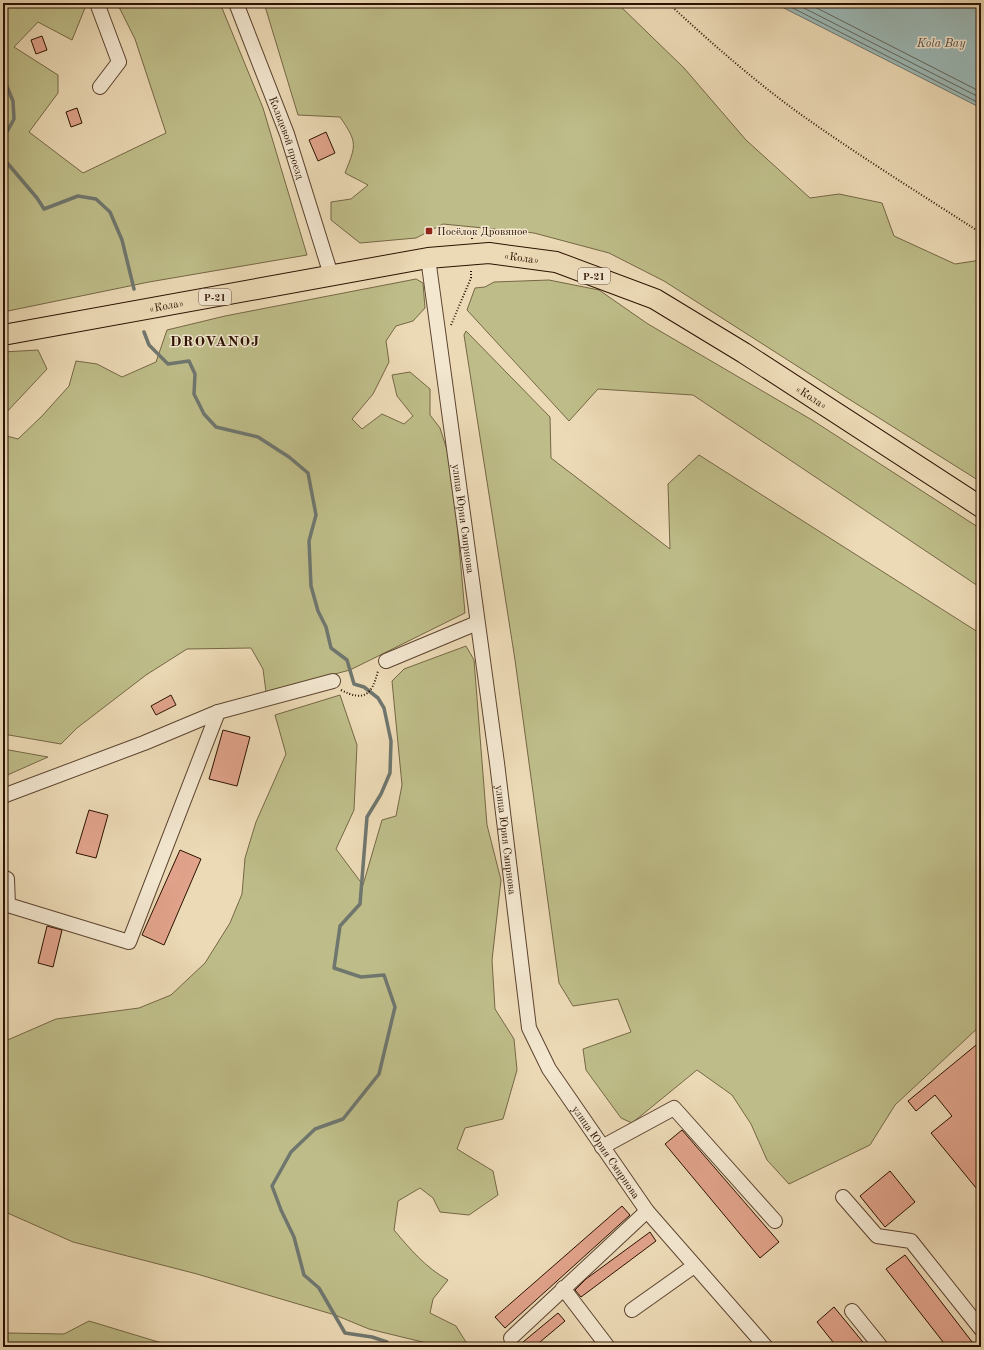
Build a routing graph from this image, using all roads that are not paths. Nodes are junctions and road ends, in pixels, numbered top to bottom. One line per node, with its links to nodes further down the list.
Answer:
1 (97, 3): 3 (street)
2 (236, 3): 5 (street, Кольцевой проезд)
3 (100, 87)
4 (428, 258): 5 (highway, «Кола» / Р-21); 7 (highway, «Кола» / Р-21); 8 (street, улица Юрия Смирнова)
5 (330, 276): 6 (highway, «Кола» / Р-21)
6 (3, 335)
7 (981, 507)
8 (477, 622): 9 (street); 14 (street, улица Юрия Смирнова)
9 (386, 661)
10 (333, 681): 11 (street)
11 (218, 712): 12 (street); 13 (street)
12 (3, 796)
13 (3, 877)
14 (602, 1147): 16 (street, улица Юрия Смирнова); 17 (street)
15 (843, 1197): 22 (street)
16 (647, 1211): 18 (street, улица Юрия Смирнова); 19 (street)
17 (776, 1221)
18 (694, 1266): 20 (street); 25 (street, улица Юрия Смирнова)
19 (563, 1288): 23 (street); 24 (street)
20 (632, 1310)
21 (852, 1311): 26 (street)
22 (981, 1329)
23 (511, 1338)
24 (608, 1347)
25 (766, 1347)
26 (881, 1347)

